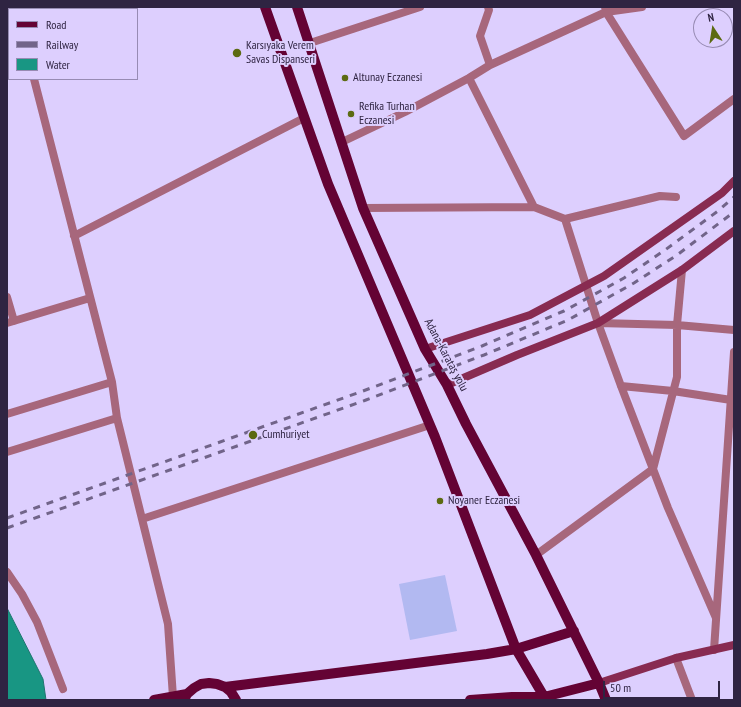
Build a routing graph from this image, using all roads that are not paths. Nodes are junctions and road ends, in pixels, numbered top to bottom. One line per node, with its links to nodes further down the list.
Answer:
1 (265, 7): 12 (main road)
2 (298, 7): 7 (main road, Adana-Karataş yolu)
3 (420, 7): 7 (street)
4 (488, 7): 8 (street)
5 (642, 7): 6 (street)
6 (605, 10): 8 (street); 11 (street)
7 (310, 43): 13 (main road, Adana-Karataş yolu)
8 (490, 65): 9 (street)
9 (469, 78): 13 (street); 16 (street)
10 (34, 80): 20 (street)
11 (734, 99)
12 (304, 118): 20 (street); 38 (main road)
13 (342, 142): 17 (main road, Adana-Karataş yolu)
14 (734, 181): 22 (main road)
15 (676, 197): 18 (street)
16 (534, 206): 17 (street); 18 (street)
17 (363, 208): 29 (main road, Adana-Karataş yolu)
18 (565, 219): 22 (street)
19 (734, 231): 21 (main road)
20 (74, 236): 24 (street)
21 (682, 270): 26 (main road); 27 (street)
22 (586, 286): 26 (street); 29 (main road)
23 (7, 297): 25 (street)
24 (90, 298): 25 (street); 31 (street)
25 (11, 322)
26 (598, 323): 27 (street); 32 (main road); 33 (street)
27 (677, 325): 28 (street); 34 (street)
28 (734, 330)
29 (425, 349): 32 (main road, Adana-Karataş yolu)
30 (734, 352): 35 (street)
31 (112, 382): 36 (street); 37 (street)
32 (447, 385): 42 (main road, Adana-Karataş yolu)
33 (621, 386): 34 (street); 40 (street)
34 (673, 391): 35 (street); 40 (street)
35 (731, 400): 44 (street)
36 (7, 414)
37 (117, 418): 39 (street); 41 (street)
38 (430, 425): 41 (street); 47 (main road)
39 (7, 452)
40 (653, 469): 42 (street); 44 (street)
41 (142, 519): 53 (street)
42 (536, 555): 45 (main road, Adana-Karataş yolu)
43 (7, 572): 52 (street)
44 (716, 618): 48 (street)
45 (574, 630): 47 (main road); 50 (main road, Adana-Karataş yolu)
46 (734, 645): 48 (main road)
47 (516, 649): 51 (main road); 55 (main road)
48 (714, 650): 49 (main road)
49 (676, 658): 50 (main road); 60 (street)
50 (599, 683): 55 (main road); 59 (main road, Adana-Karataş yolu)
51 (225, 687): 54 (main road); 57 (main road)
52 (63, 689)
53 (173, 696): 54 (main road); 56 (main road)
54 (186, 697)
55 (545, 699): 58 (main road)
56 (154, 700)
57 (236, 700)
58 (470, 700)
59 (606, 700)
60 (692, 700)

